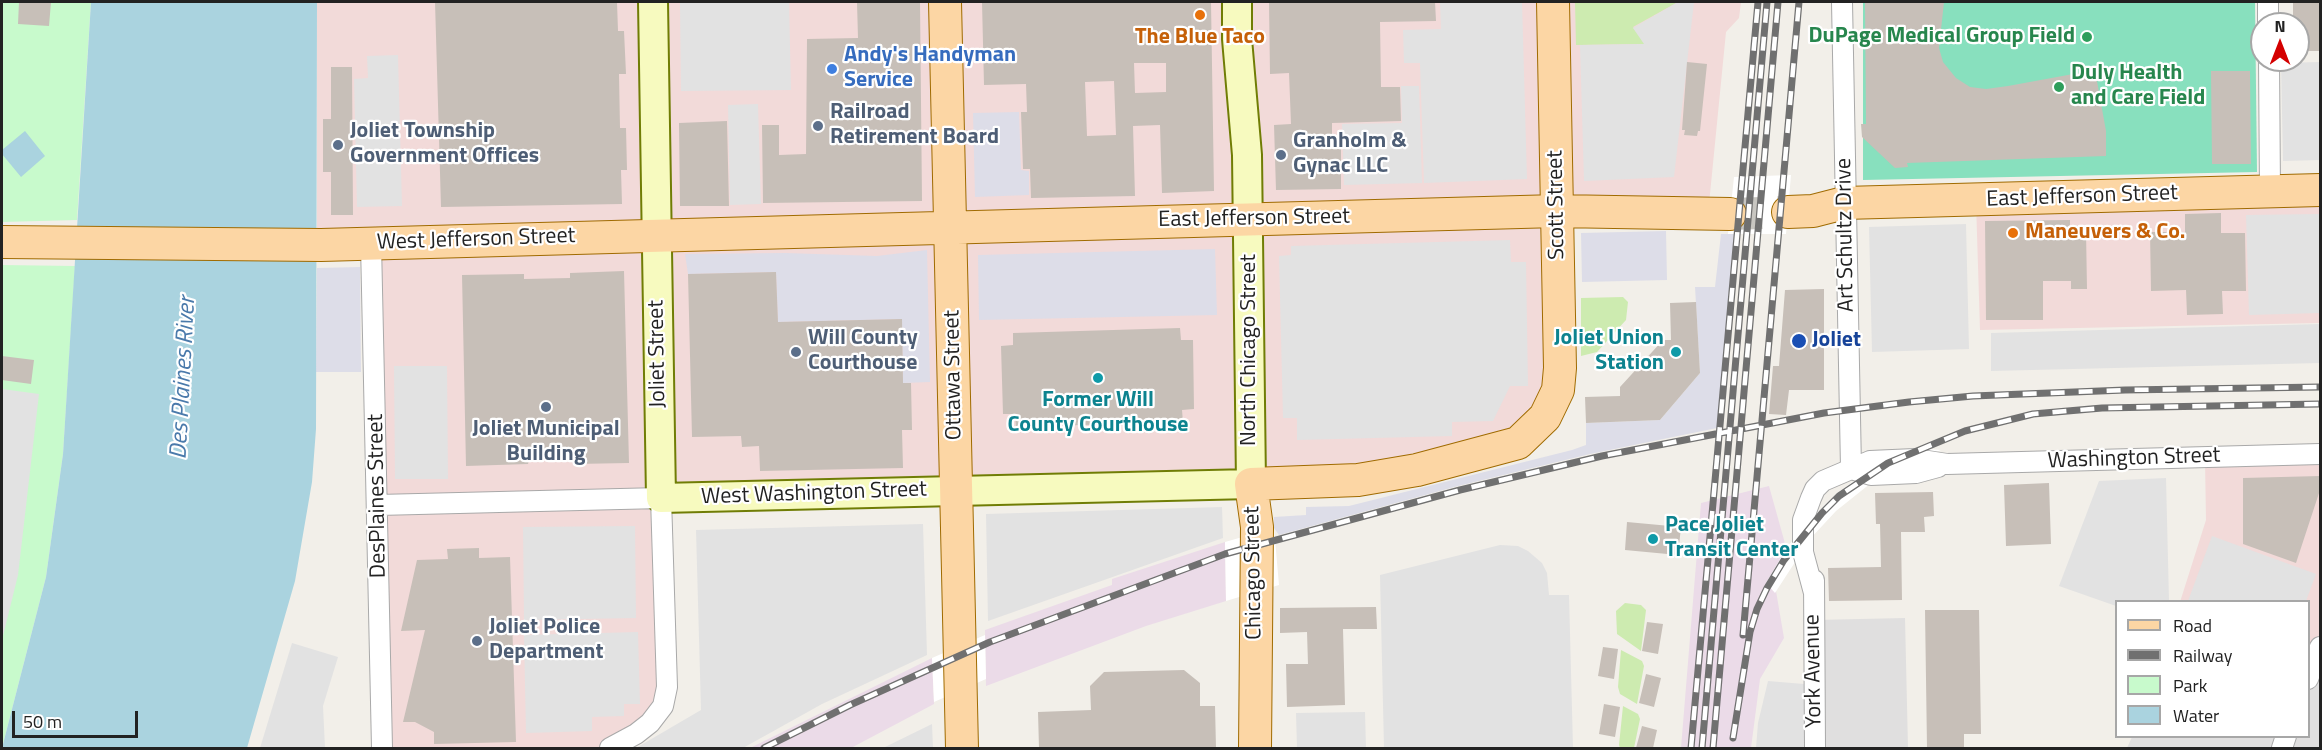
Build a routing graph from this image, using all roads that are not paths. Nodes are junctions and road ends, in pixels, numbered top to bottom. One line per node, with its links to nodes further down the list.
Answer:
1 (653, 2): 15 (street, Joliet Street)
2 (945, 2): 14 (main road, Ottawa Street)
3 (1237, 2): 13 (street, North Chicago Street)
4 (1553, 2): 12 (main road, Scott Street)
5 (1842, 2): 10 (street, Art Schultz Drive)
6 (2269, 72): 8 (street)
7 (2320, 190): 8 (main road, East Jefferson Street)
8 (2270, 191): 10 (main road, East Jefferson Street)
9 (1789, 203): 10 (main road, East Jefferson Street)
10 (1844, 203): 19 (street, Art Schultz Drive)
11 (1731, 205): 12 (main road, East Jefferson Street)
12 (1557, 212): 13 (main road, East Jefferson Street); 20 (main road, Scott Street)
13 (1249, 219): 14 (main road, East Jefferson Street); 20 (street, North Chicago Street)
14 (950, 227): 15 (main road, West Jefferson Street); 21 (main road, Ottawa Street)
15 (657, 234): 17 (main road, West Jefferson Street); 22 (street, Joliet Street)
16 (2, 242): 17 (main road, West Jefferson Street)
17 (371, 243): 23 (street, DesPlaines Street)
18 (2320, 454): 19 (street, Washington Street)
19 (1851, 469): 30 (street, York Avenue)
20 (1251, 484): 21 (street, West Washington Street); 29 (main road, Chicago Street)
21 (957, 490): 22 (street, West Washington Street); 28 (main road, Ottawa Street)
22 (661, 498): 23 (street, West Washington Street); 27 (street, Joliet Street)
23 (378, 505): 26 (street, DesPlaines Street)
24 (2320, 647): 25 (street)
25 (2310, 674)
26 (382, 748)
27 (610, 748)
28 (962, 748)
29 (1255, 748)
30 (1815, 748)

